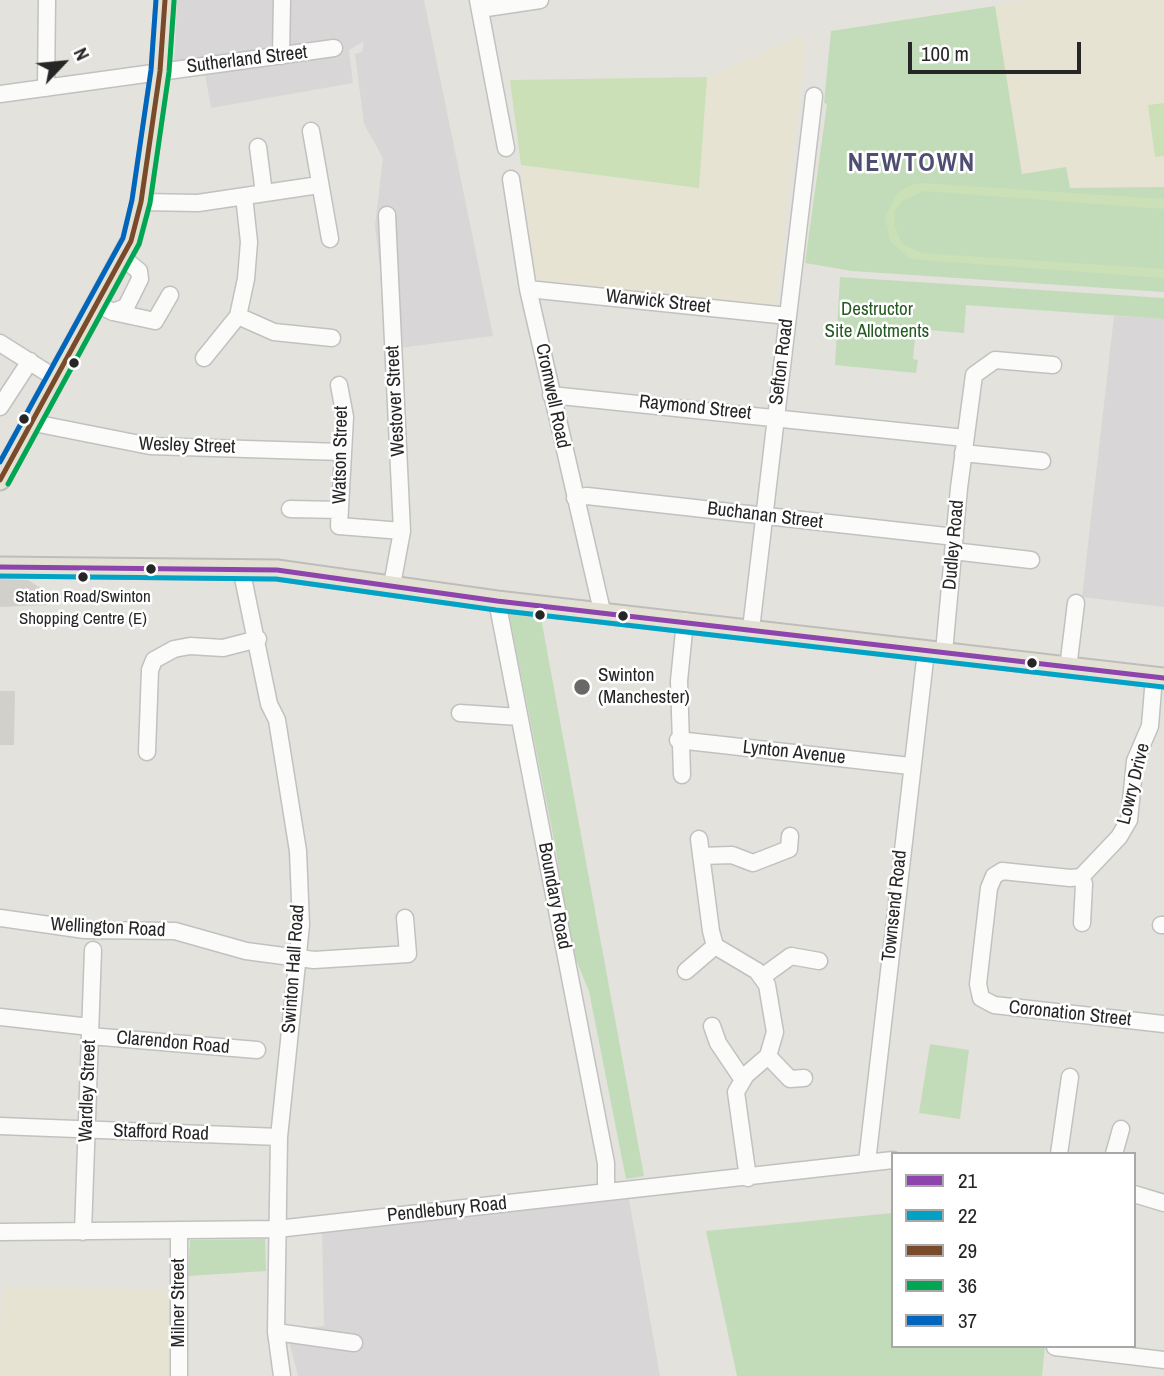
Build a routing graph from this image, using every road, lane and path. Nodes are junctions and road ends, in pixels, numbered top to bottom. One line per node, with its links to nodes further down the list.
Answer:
1 (47, 0): 9 (street)
2 (165, 0): 8 (main road)
3 (282, 0): 7 (street)
4 (540, 0): 5 (street)
5 (479, 5): 14 (street)
6 (334, 48): 7 (street, Sutherland Street)
7 (281, 56): 8 (street, Sutherland Street)
8 (160, 71): 9 (street, Sutherland Street); 19 (main road)
9 (46, 88): 10 (street, Sutherland Street)
10 (0, 94)
11 (814, 96): 26 (street, Sefton Road)
12 (311, 131): 16 (street)
13 (258, 147): 17 (street)
14 (506, 148)
15 (511, 179): 22 (street, Cromwell Road)
16 (319, 185): 17 (street); 21 (street)
17 (264, 193): 18 (street)
18 (244, 197): 19 (street); 25 (street)
19 (141, 202): 24 (main road)
20 (387, 215): 46 (street, Westover Street)
21 (330, 239)
22 (527, 289): 26 (street, Warwick Street); 34 (street, Cromwell Road)
23 (170, 295): 24 (street)
24 (106, 308): 32 (main road)
25 (238, 316): 27 (street); 29 (street)
26 (788, 316): 36 (street, Sefton Road)
27 (331, 338)
28 (0, 343): 30 (street)
29 (204, 358)
30 (30, 361): 32 (street); 35 (street)
31 (1053, 365): 38 (street, Dudley Road)
32 (57, 379): 37 (main road)
33 (339, 385): 39 (street, Watson Street)
34 (551, 395): 36 (street, Raymond Street); 42 (street, Cromwell Road)
35 (0, 407)
36 (775, 417): 38 (street, Raymond Street); 44 (street, Sefton Road)
37 (34, 423): 39 (street, Wesley Street); 41 (main road)
38 (964, 445): 40 (street, Raymond Street); 47 (street, Dudley Road)
39 (342, 452): 45 (street, Watson Street)
40 (1042, 461)
41 (0, 480)
42 (575, 498): 44 (street, Buchanan Street); 54 (street, Cromwell Road)
43 (290, 509): 45 (street)
44 (764, 515): 47 (street, Buchanan Street); 56 (street, Sefton Road)
45 (340, 518): 46 (street)
46 (402, 531): 51 (street, Westover Street)
47 (954, 544): 48 (street, Buchanan Street); 58 (street, Dudley Road)
48 (1031, 560)
49 (0, 567): 50 (main road)
50 (241, 568): 51 (main road); 57 (street, Swinton Hall Road)
51 (392, 585): 52 (main road)
52 (502, 602): 54 (main road); 62 (street, Boundary Road)
53 (1076, 603): 59 (street)
54 (596, 611): 55 (main road)
55 (685, 621): 56 (main road); 63 (street)
56 (751, 629): 58 (main road)
57 (258, 639): 64 (street); 76 (street, Swinton Hall Road)
58 (935, 651): 59 (main road); 65 (street, Townsend Road)
59 (1068, 668): 60 (main road)
60 (1159, 678): 70 (street, Lowry Drive)
61 (460, 713): 62 (street)
62 (519, 717): 99 (street, Boundary Road)
63 (678, 740): 65 (street, Lynton Avenue); 66 (street)
64 (147, 752)
65 (910, 766): 97 (street, Townsend Road)
66 (682, 775)
67 (699, 839): 69 (street)
68 (793, 848): 69 (street)
69 (702, 856): 74 (street)
70 (1082, 877): 73 (street); 81 (street, Coronation Street)
71 (0, 918): 76 (street, Wellington Road)
72 (405, 918): 76 (street, Wellington Road)
73 (1082, 923)
74 (715, 946): 78 (street); 79 (street)
75 (93, 950): 83 (street, Wardley Street)
76 (296, 957): 85 (street, Swinton Hall Road)
77 (819, 961): 79 (street)
78 (686, 971)
79 (762, 977): 86 (street)
80 (0, 1017): 83 (street, Clarendon Road)
81 (1164, 1024)
82 (712, 1026): 89 (street)
83 (90, 1032): 85 (street, Clarendon Road); 92 (street, Wardley Street)
84 (306, 1048): 85 (street, Clarendon Road)
85 (276, 1049): 93 (street, Swinton Hall Road)
86 (768, 1056): 88 (street); 89 (street)
87 (1070, 1077): 94 (street)
88 (804, 1078)
89 (743, 1080): 98 (street)
90 (0, 1126): 92 (street, Stafford Road)
91 (1121, 1129): 95 (street)
92 (88, 1130): 93 (street, Stafford Road); 105 (street, Wardley Street)
93 (279, 1137): 102 (street, Swinton Hall Road)
94 (1059, 1152)
95 (1115, 1152)
96 (891, 1160): 97 (street, Pendlebury Road)
97 (867, 1162): 98 (street, Pendlebury Road)
98 (748, 1178): 99 (street, Pendlebury Road)
99 (606, 1192): 102 (street, Pendlebury Road)
100 (1136, 1196): 101 (street)
101 (1164, 1203)
102 (277, 1229): 103 (street, Pendlebury Road); 106 (street, Swinton Hall Road)
103 (178, 1230): 105 (street, Pendlebury Road); 110 (street, Milner Street)
104 (0, 1232): 105 (street, Pendlebury Road)
105 (83, 1232)
106 (276, 1332): 107 (street); 111 (street, Swinton Hall Road)
107 (354, 1343)
108 (1055, 1348): 109 (street)
109 (1164, 1360)
110 (179, 1376)
111 (282, 1376)

